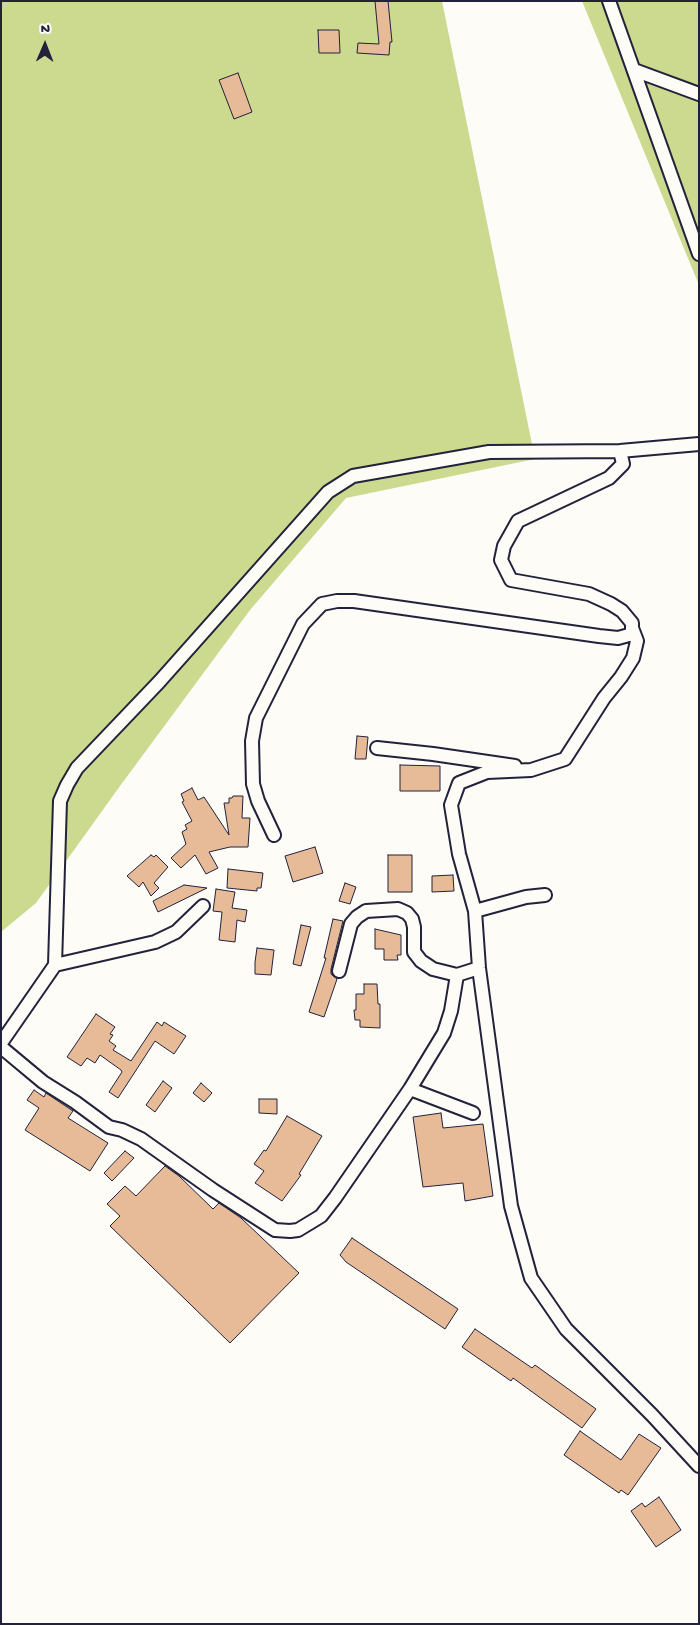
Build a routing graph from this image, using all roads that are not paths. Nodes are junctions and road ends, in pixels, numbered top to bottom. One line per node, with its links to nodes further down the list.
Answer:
1 (609, 1): 2 (street)
2 (634, 70): 3 (street); 4 (street)
3 (699, 94)
4 (699, 254)
5 (699, 444): 6 (street)
6 (620, 451): 7 (street); 14 (street)
7 (632, 628): 9 (street); 10 (street)
8 (376, 748): 9 (street)
9 (531, 770): 13 (street)
10 (274, 835)
11 (544, 895): 13 (street)
12 (203, 906): 14 (street)
13 (475, 911): 15 (street)
14 (55, 965): 18 (street)
15 (479, 968): 17 (street); 22 (street)
16 (339, 971): 17 (street)
17 (457, 975): 20 (street)
18 (1, 1043)
19 (1, 1047): 20 (street)
20 (410, 1089): 21 (street)
21 (473, 1113)
22 (699, 1466)

